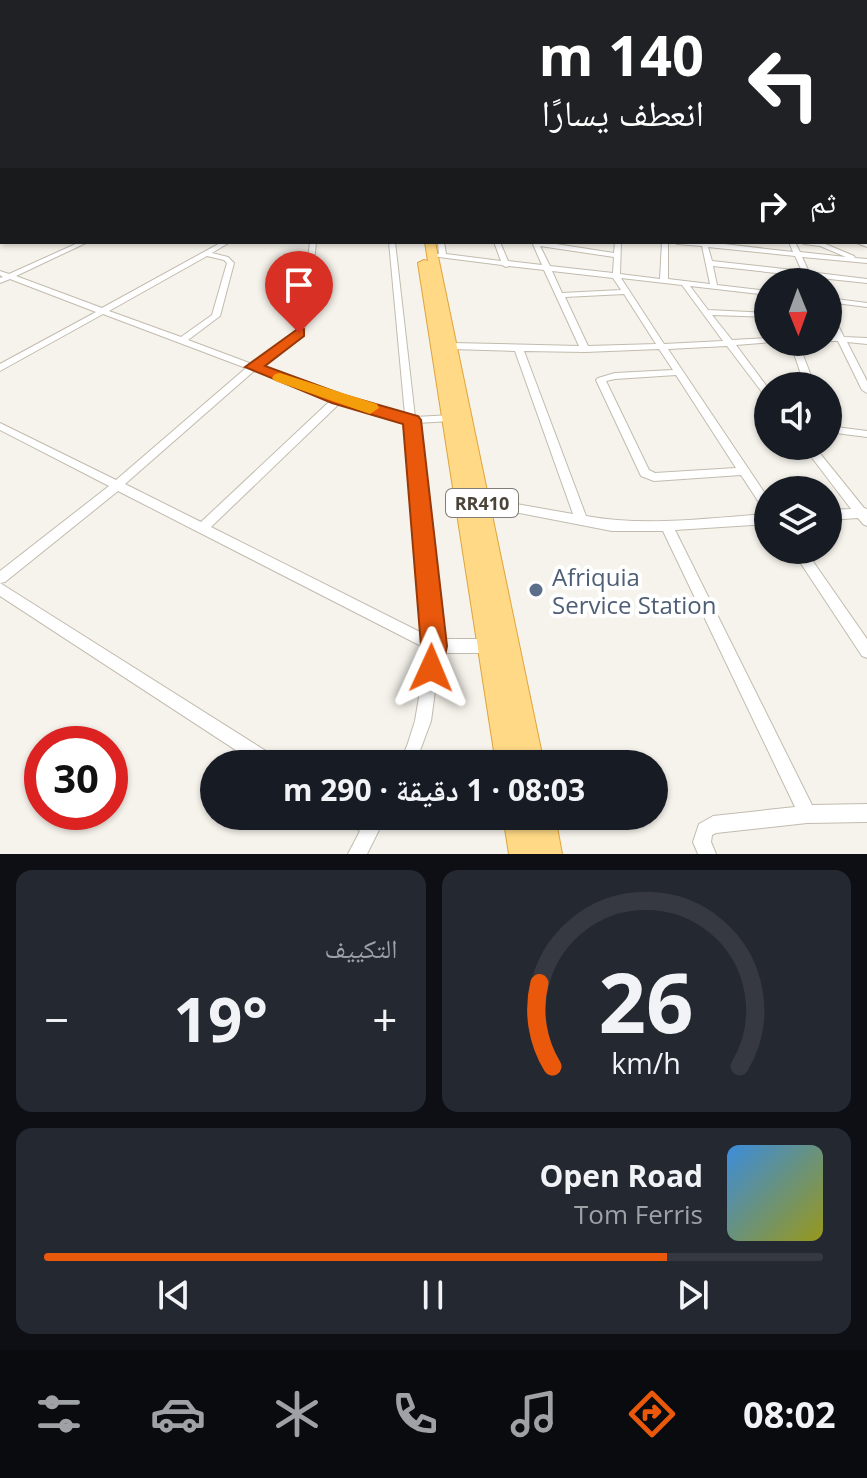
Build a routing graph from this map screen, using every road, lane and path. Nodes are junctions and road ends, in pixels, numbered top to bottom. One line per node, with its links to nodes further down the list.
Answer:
1 (80, 244): 23 (street)
2 (224, 244): 14 (street)
3 (313, 244): 49 (street)
4 (392, 244): 56 (street)
5 (498, 244): 19 (street)
6 (536, 244): 21 (street)
7 (543, 244): 16 (street)
8 (618, 244): 16 (street)
9 (665, 244): 26 (street)
10 (704, 244): 15 (street); 18 (street)
11 (793, 244): 15 (street)
12 (821, 244): 17 (street)
13 (433, 247): 19 (street); 43 (highway, RR410); 55 (highway, RR410)
14 (207, 254): 35 (street); 39 (street)
15 (797, 254): 17 (street); 20 (street)
16 (617, 255): 24 (street)
17 (864, 261)
18 (709, 263): 22 (street); 29 (street)
19 (506, 265): 21 (street)
20 (803, 268)
21 (548, 269): 24 (street); 32 (street)
22 (754, 270)
23 (3, 277): 35 (street)
24 (616, 277): 26 (street); 31 (street)
25 (842, 280): 27 (street)
26 (664, 281): 28 (street)
27 (867, 281)
28 (684, 283): 29 (street); 36 (street)
29 (714, 287): 30 (street)
30 (754, 291)
31 (627, 292): 32 (street); 44 (street)
32 (560, 295): 45 (street)
33 (842, 302): 34 (street)
34 (867, 305)
35 (102, 312): 39 (street); 50 (street)
36 (706, 312): 37 (street); 42 (street)
37 (754, 314)
38 (842, 338): 40 (street); 47 (street)
39 (181, 341): 49 (street)
40 (867, 341)
41 (754, 342): 42 (street)
42 (730, 343): 44 (street); 52 (street)
43 (452, 346): 46 (street); 64 (highway, RR410)
44 (661, 346): 45 (street); 51 (street)
45 (585, 349): 46 (street)
46 (519, 350): 67 (street)
47 (853, 362): 48 (street); 53 (street)
48 (867, 364)
49 (253, 367): 54 (street); 63 (street)
50 (0, 368)
51 (679, 372): 61 (street); 61 (street)
52 (754, 375)
53 (867, 390)
54 (338, 399): 56 (street); 70 (street)
55 (452, 418): 56 (street); 75 (highway, RR410)
56 (412, 420): 74 (street)
57 (0, 426): 63 (street)
58 (842, 431): 59 (street)
59 (867, 434)
60 (820, 460): 66 (street)
61 (745, 471): 62 (street)
62 (754, 485)
63 (115, 487): 70 (street); 72 (street)
64 (482, 502): 67 (street); 80 (highway, RR410)
65 (842, 515): 66 (street)
66 (865, 515)
67 (581, 520): 69 (street)
68 (754, 520): 69 (street)
69 (667, 526): 82 (street)
70 (202, 529): 74 (street)
71 (808, 564): 76 (street)
72 (0, 578)
73 (0, 589): 77 (street)
74 (434, 646): 75 (street); 78 (street)
75 (490, 646): 79 (highway, RR410)
76 (867, 651)
77 (249, 750)
78 (414, 750)
79 (507, 750)
80 (528, 750)
81 (867, 813): 82 (street)
82 (807, 814): 89 (street)
83 (370, 830): 86 (street)
84 (519, 830): 87 (highway)
85 (544, 830): 88 (highway)
86 (357, 854)
87 (523, 854)
88 (548, 854)
89 (707, 854)

